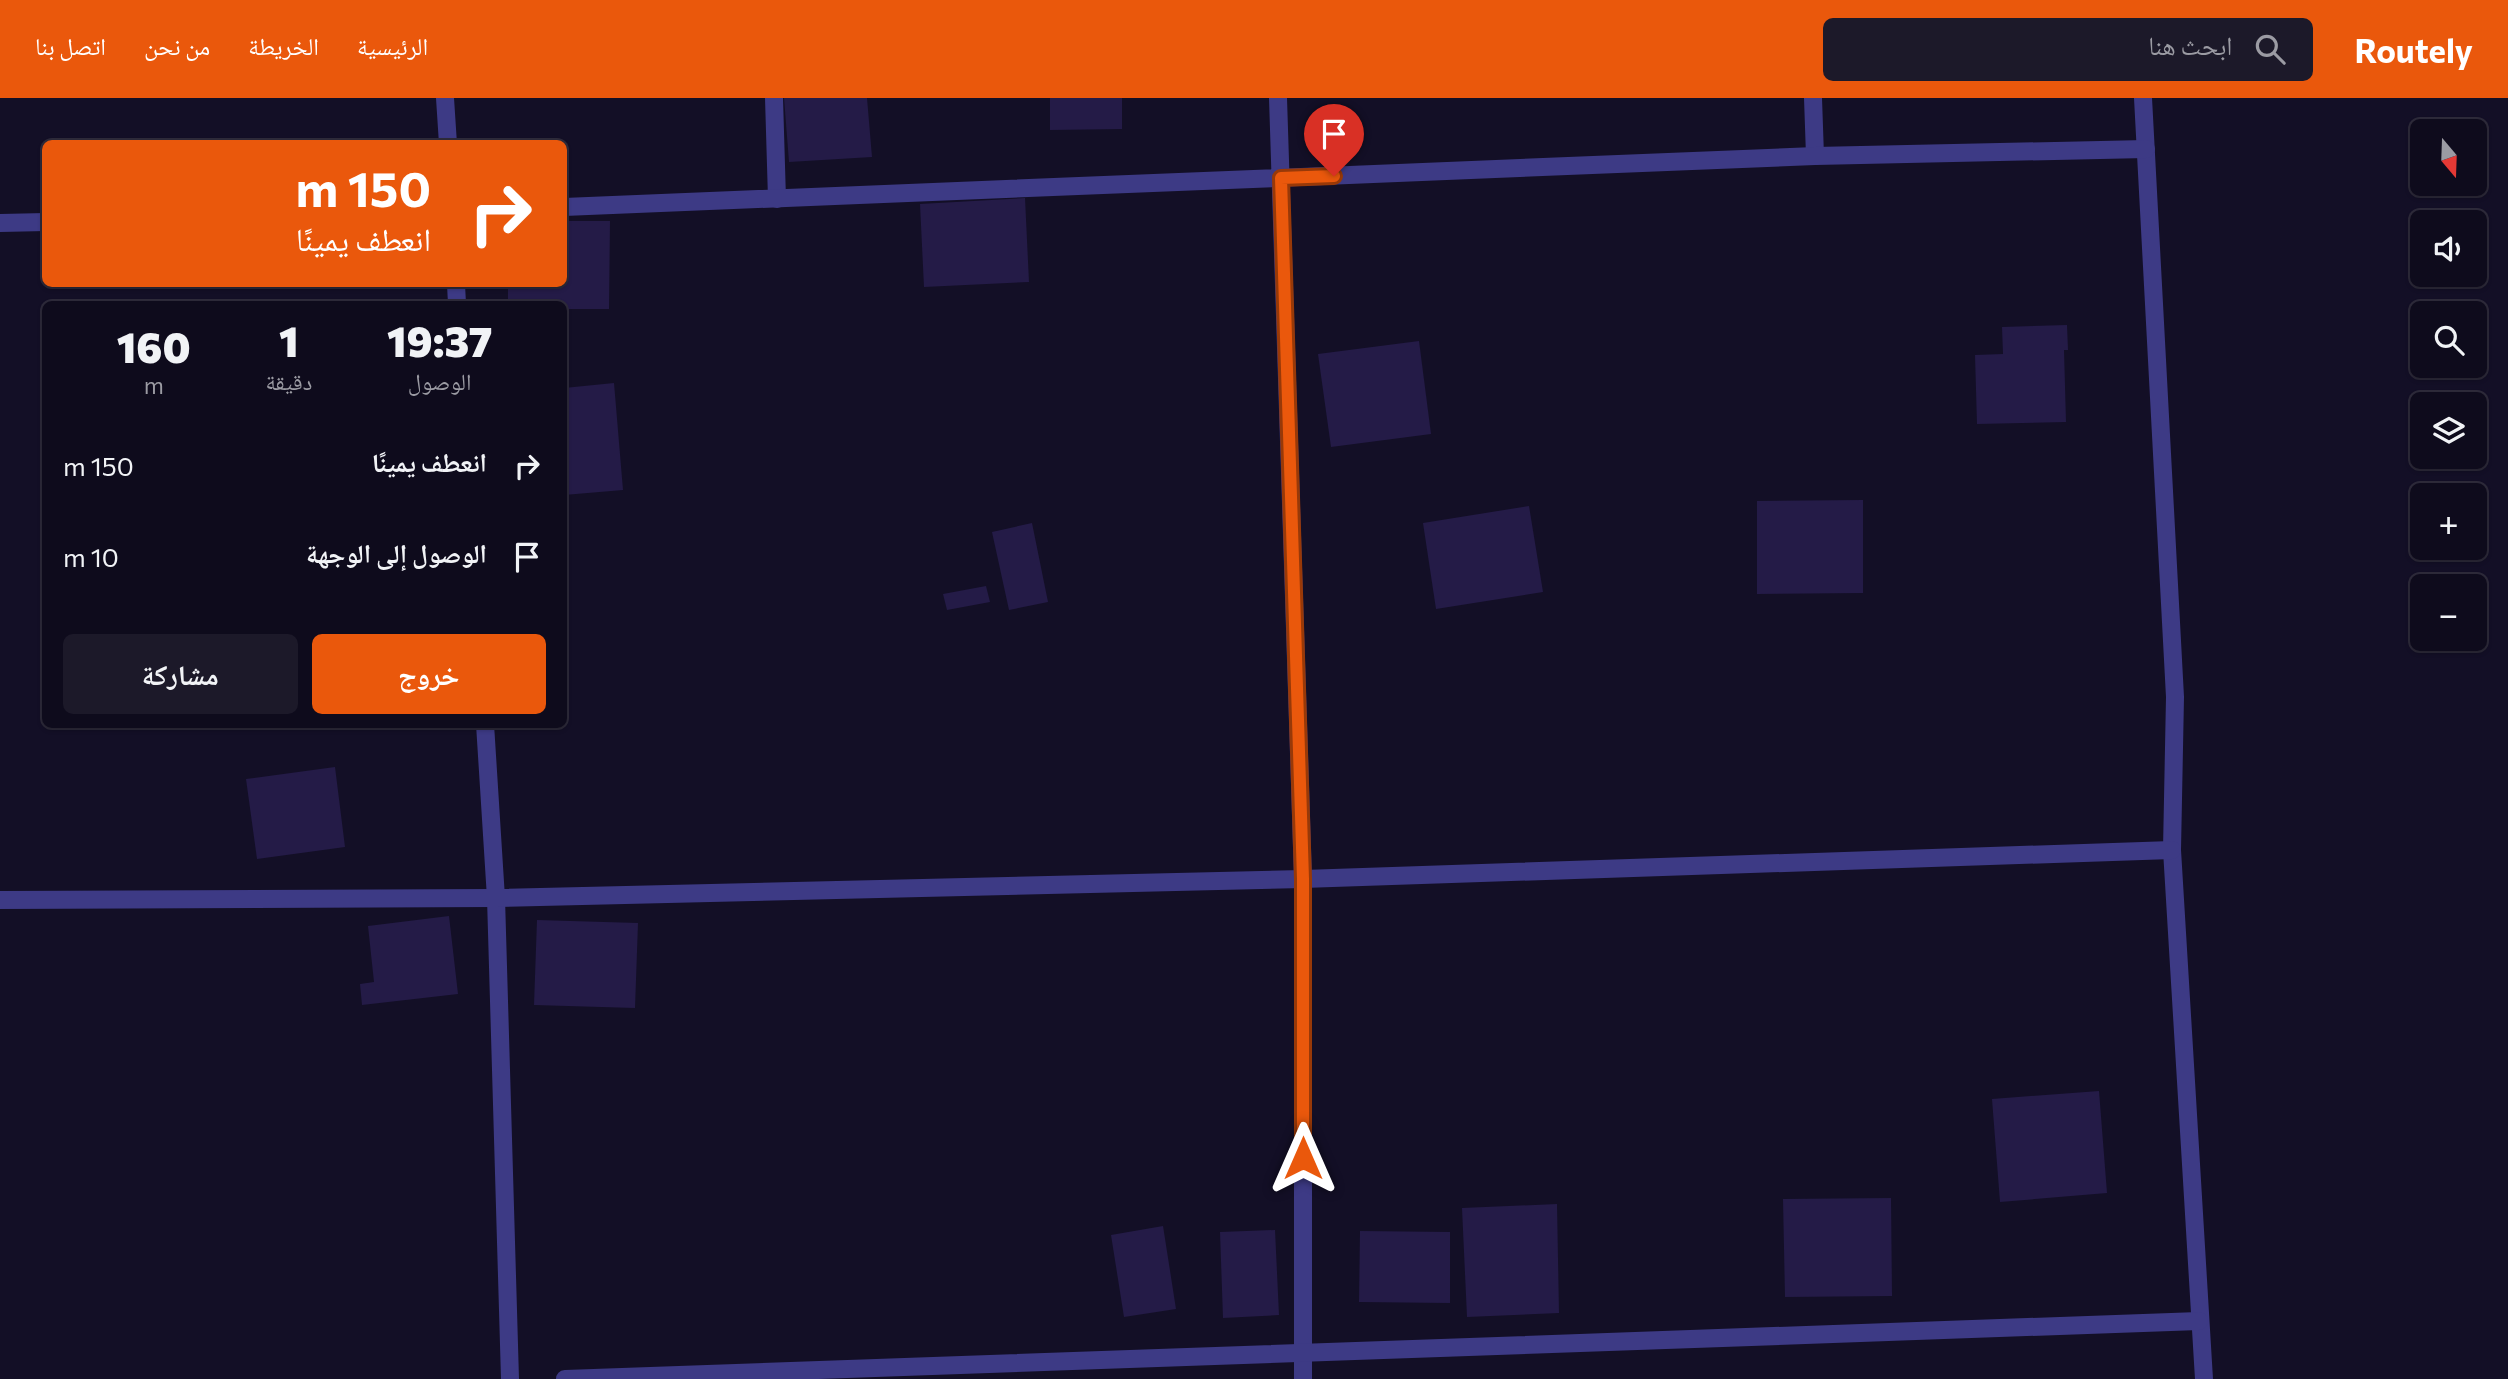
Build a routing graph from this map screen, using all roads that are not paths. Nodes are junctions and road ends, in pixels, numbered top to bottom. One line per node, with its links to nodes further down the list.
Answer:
1 (445, 98): 6 (street)
2 (774, 98): 10 (street)
3 (1278, 98): 9 (street)
4 (1813, 98): 8 (street)
5 (2143, 98): 7 (street)
6 (447, 140)
7 (2146, 149): 8 (street); 15 (street)
8 (1815, 156): 9 (street)
9 (1281, 178): 10 (street); 16 (street)
10 (777, 199): 11 (street)
11 (567, 207)
12 (42, 222): 13 (street)
13 (0, 223)
14 (485, 728): 17 (street)
15 (2172, 850): 16 (street); 19 (street)
16 (1303, 879): 17 (street); 20 (street)
17 (496, 898): 18 (street); 21 (street)
18 (0, 900)
19 (2199, 1321): 20 (street); 24 (street)
20 (1303, 1353): 22 (street); 23 (street)
21 (510, 1379)
22 (565, 1379)
23 (1303, 1379)
24 (2203, 1379)

